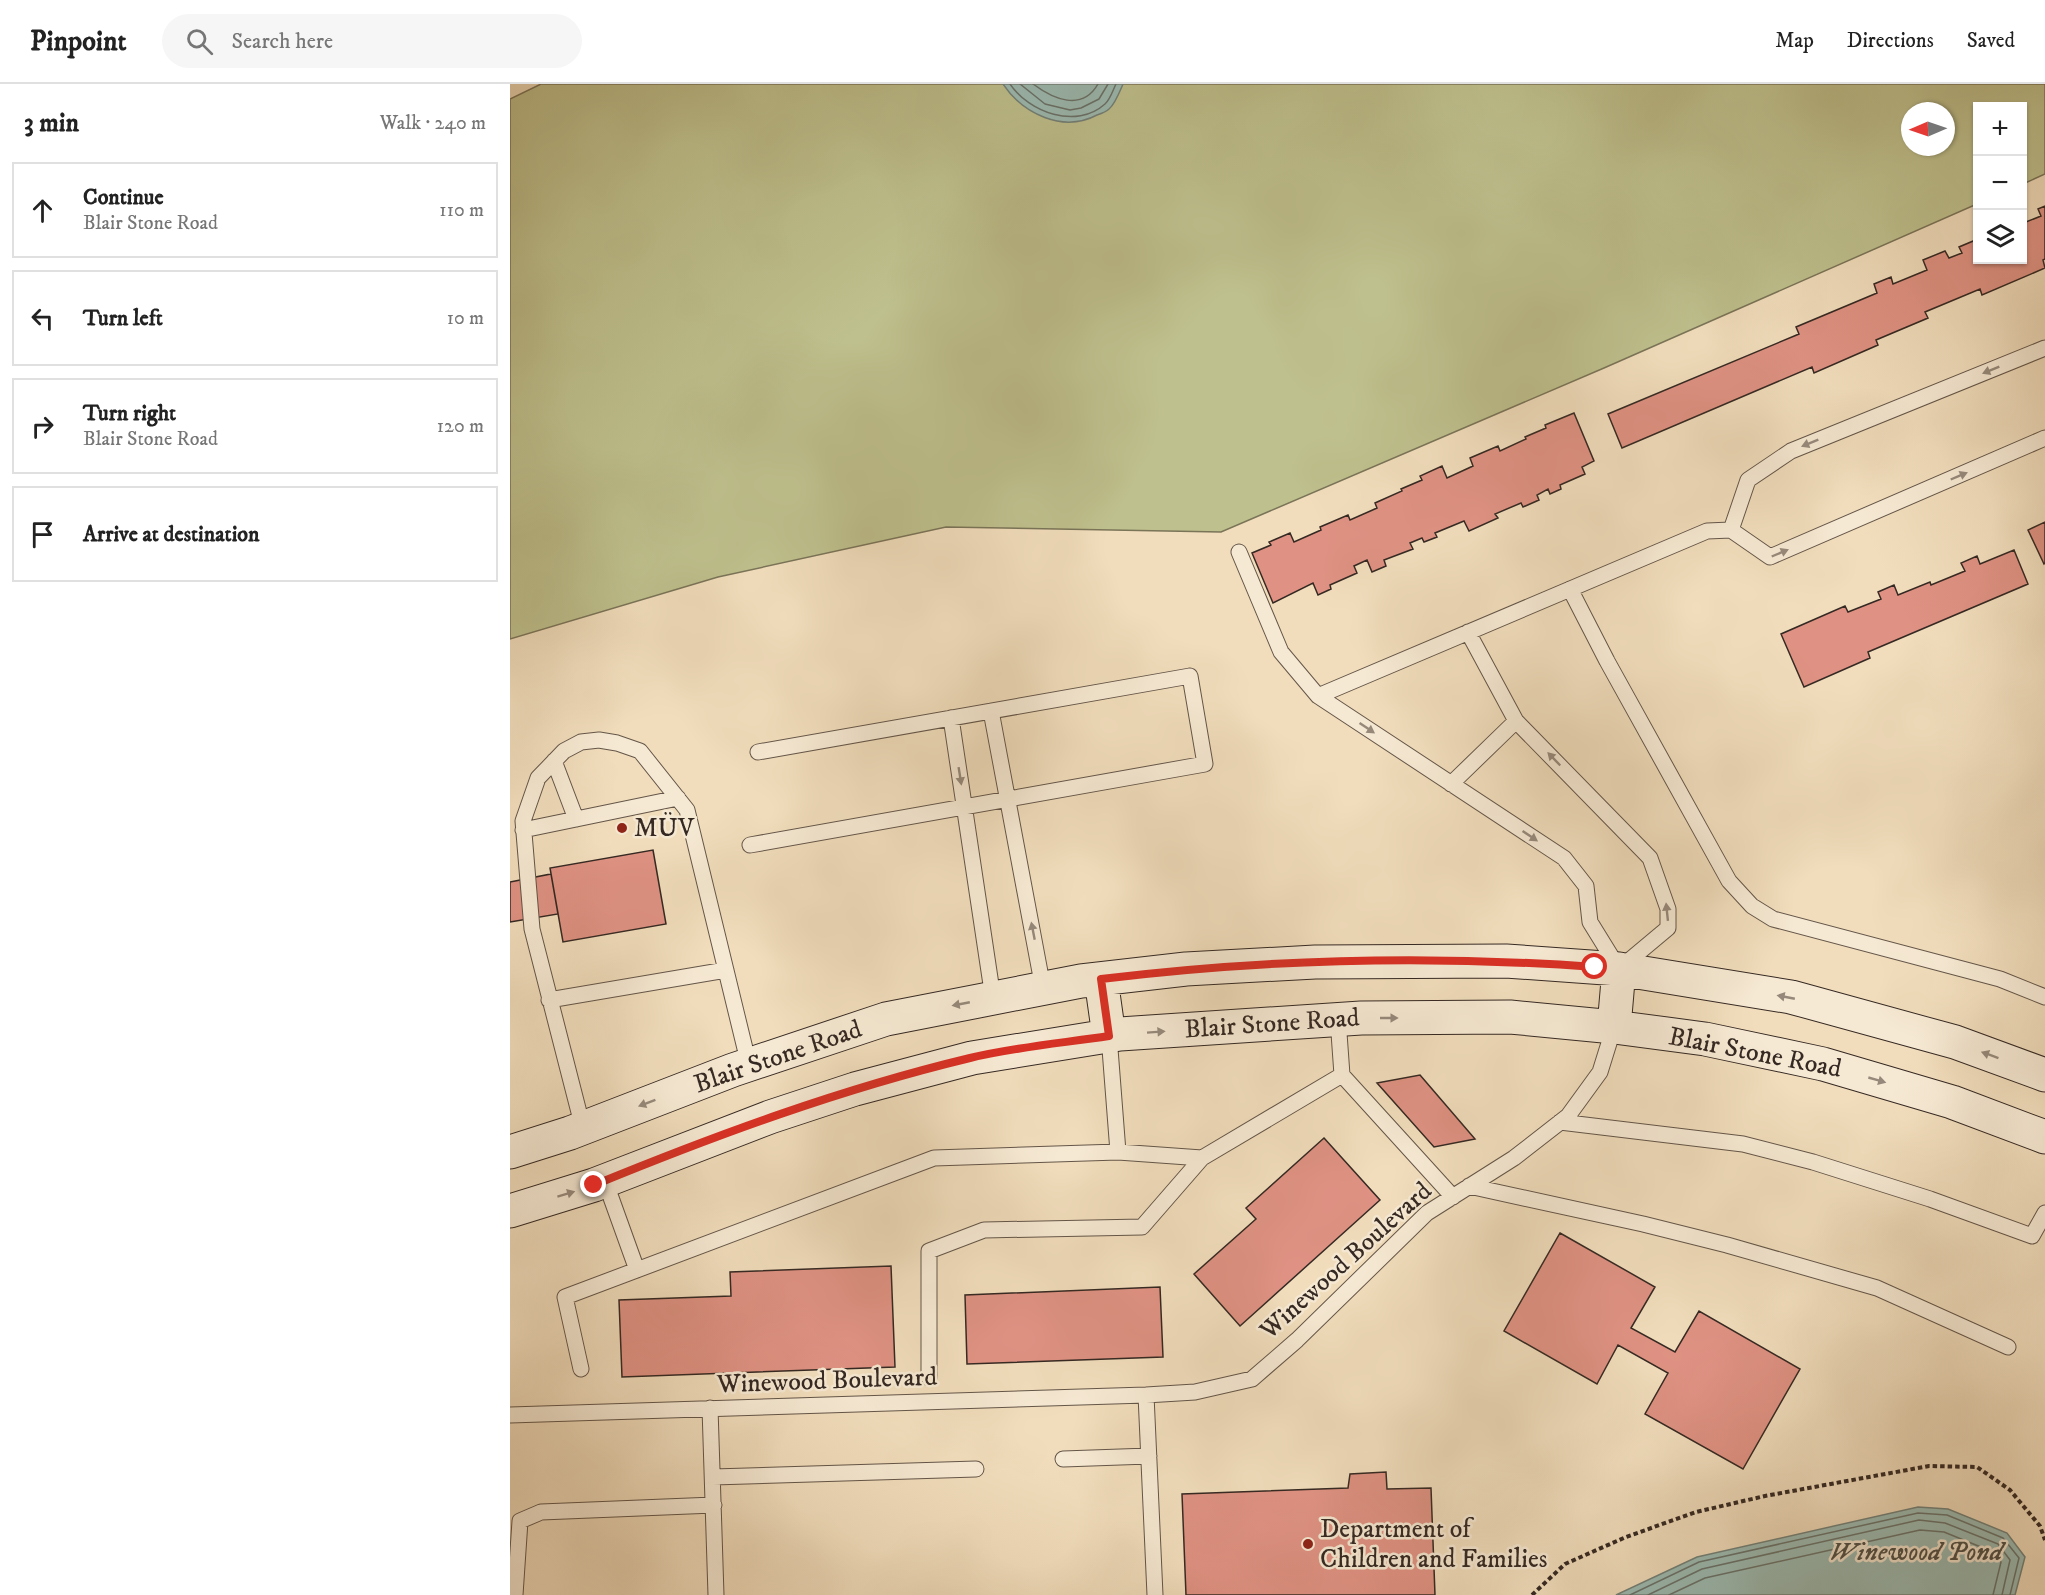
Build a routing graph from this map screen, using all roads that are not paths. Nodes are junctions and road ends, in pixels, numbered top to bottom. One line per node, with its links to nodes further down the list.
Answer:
1 (2045, 348): 3 (lane, one-way to 3)
2 (2045, 438): 3 (lane, one-way to 2)
3 (1731, 530): 5 (lane)
4 (1239, 552): 7 (lane)
5 (1570, 589): 6 (lane); 24 (lane)
6 (1468, 632): 7 (lane); 10 (lane)
7 (1318, 696): 13 (lane, one-way to 13)
8 (991, 711): 9 (lane); 15 (lane); 15 (lane)
9 (951, 718): 11 (lane); 16 (lane, one-way to 16)
10 (1516, 721): 13 (lane); 20 (lane, one-way to 10)
11 (758, 752)
12 (554, 761): 14 (lane); 17 (lane); 18 (lane)
13 (1451, 784): 20 (lane, one-way to 20)
14 (678, 798): 17 (lane); 21 (lane)
15 (1008, 800): 16 (lane); 23 (lane, one-way to 15)
16 (965, 807): 19 (lane); 25 (lane)
17 (576, 819): 18 (lane)
18 (523, 830): 26 (lane)
19 (750, 845)
20 (1619, 969): 22 (main road, Blair Stone Road); 28 (main road); 32 (main road, Blair Stone Road, one-way to 20)
21 (726, 970): 26 (lane); 30 (lane)
22 (1101, 979): 23 (main road, Blair Stone Road); 29 (main road)
23 (1043, 988): 25 (main road, Blair Stone Road)
24 (2045, 997)
25 (993, 998): 30 (main road, Blair Stone Road, one-way to 30)
26 (549, 1000): 34 (lane)
27 (1338, 1019): 28 (main road, Blair Stone Road, one-way to 28); 29 (main road, Blair Stone Road, one-way to 27); 31 (lane)
28 (1614, 1027): 33 (lane, Winewood Boulevard); 35 (main road, Blair Stone Road, one-way to 35)
29 (1109, 1036): 37 (lane); 39 (main road, Blair Stone Road)
30 (749, 1065): 34 (main road, Blair Stone Road, one-way to 34)
31 (1342, 1075): 38 (lane); 41 (lane)
32 (2045, 1075)
33 (1560, 1122): 40 (lane, Winewood Boulevard); 43 (lane)
34 (583, 1128): 36 (main road, Blair Stone Road)
35 (2045, 1137)
36 (510, 1152)
37 (1118, 1152): 38 (lane); 44 (lane)
38 (1202, 1158): 47 (lane)
39 (604, 1181): 42 (main road, Blair Stone Road, one-way to 39); 44 (lane)
40 (1469, 1186): 41 (lane, Winewood Boulevard); 45 (lane)
41 (1453, 1197): 48 (lane, Winewood Boulevard)
42 (510, 1211)
43 (2045, 1213)
44 (637, 1270): 46 (lane)
45 (2008, 1347)
46 (581, 1369)
47 (929, 1378)
48 (1146, 1395): 49 (lane, Winewood Boulevard); 51 (lane)
49 (710, 1408): 50 (lane, Winewood Boulevard); 54 (lane)
50 (510, 1415)
51 (1149, 1455): 52 (lane); 58 (lane)
52 (1063, 1458)
53 (976, 1469): 54 (lane)
54 (713, 1477): 55 (lane)
55 (714, 1504): 56 (lane); 57 (lane)
56 (514, 1595)
57 (716, 1595)
58 (1155, 1595)

